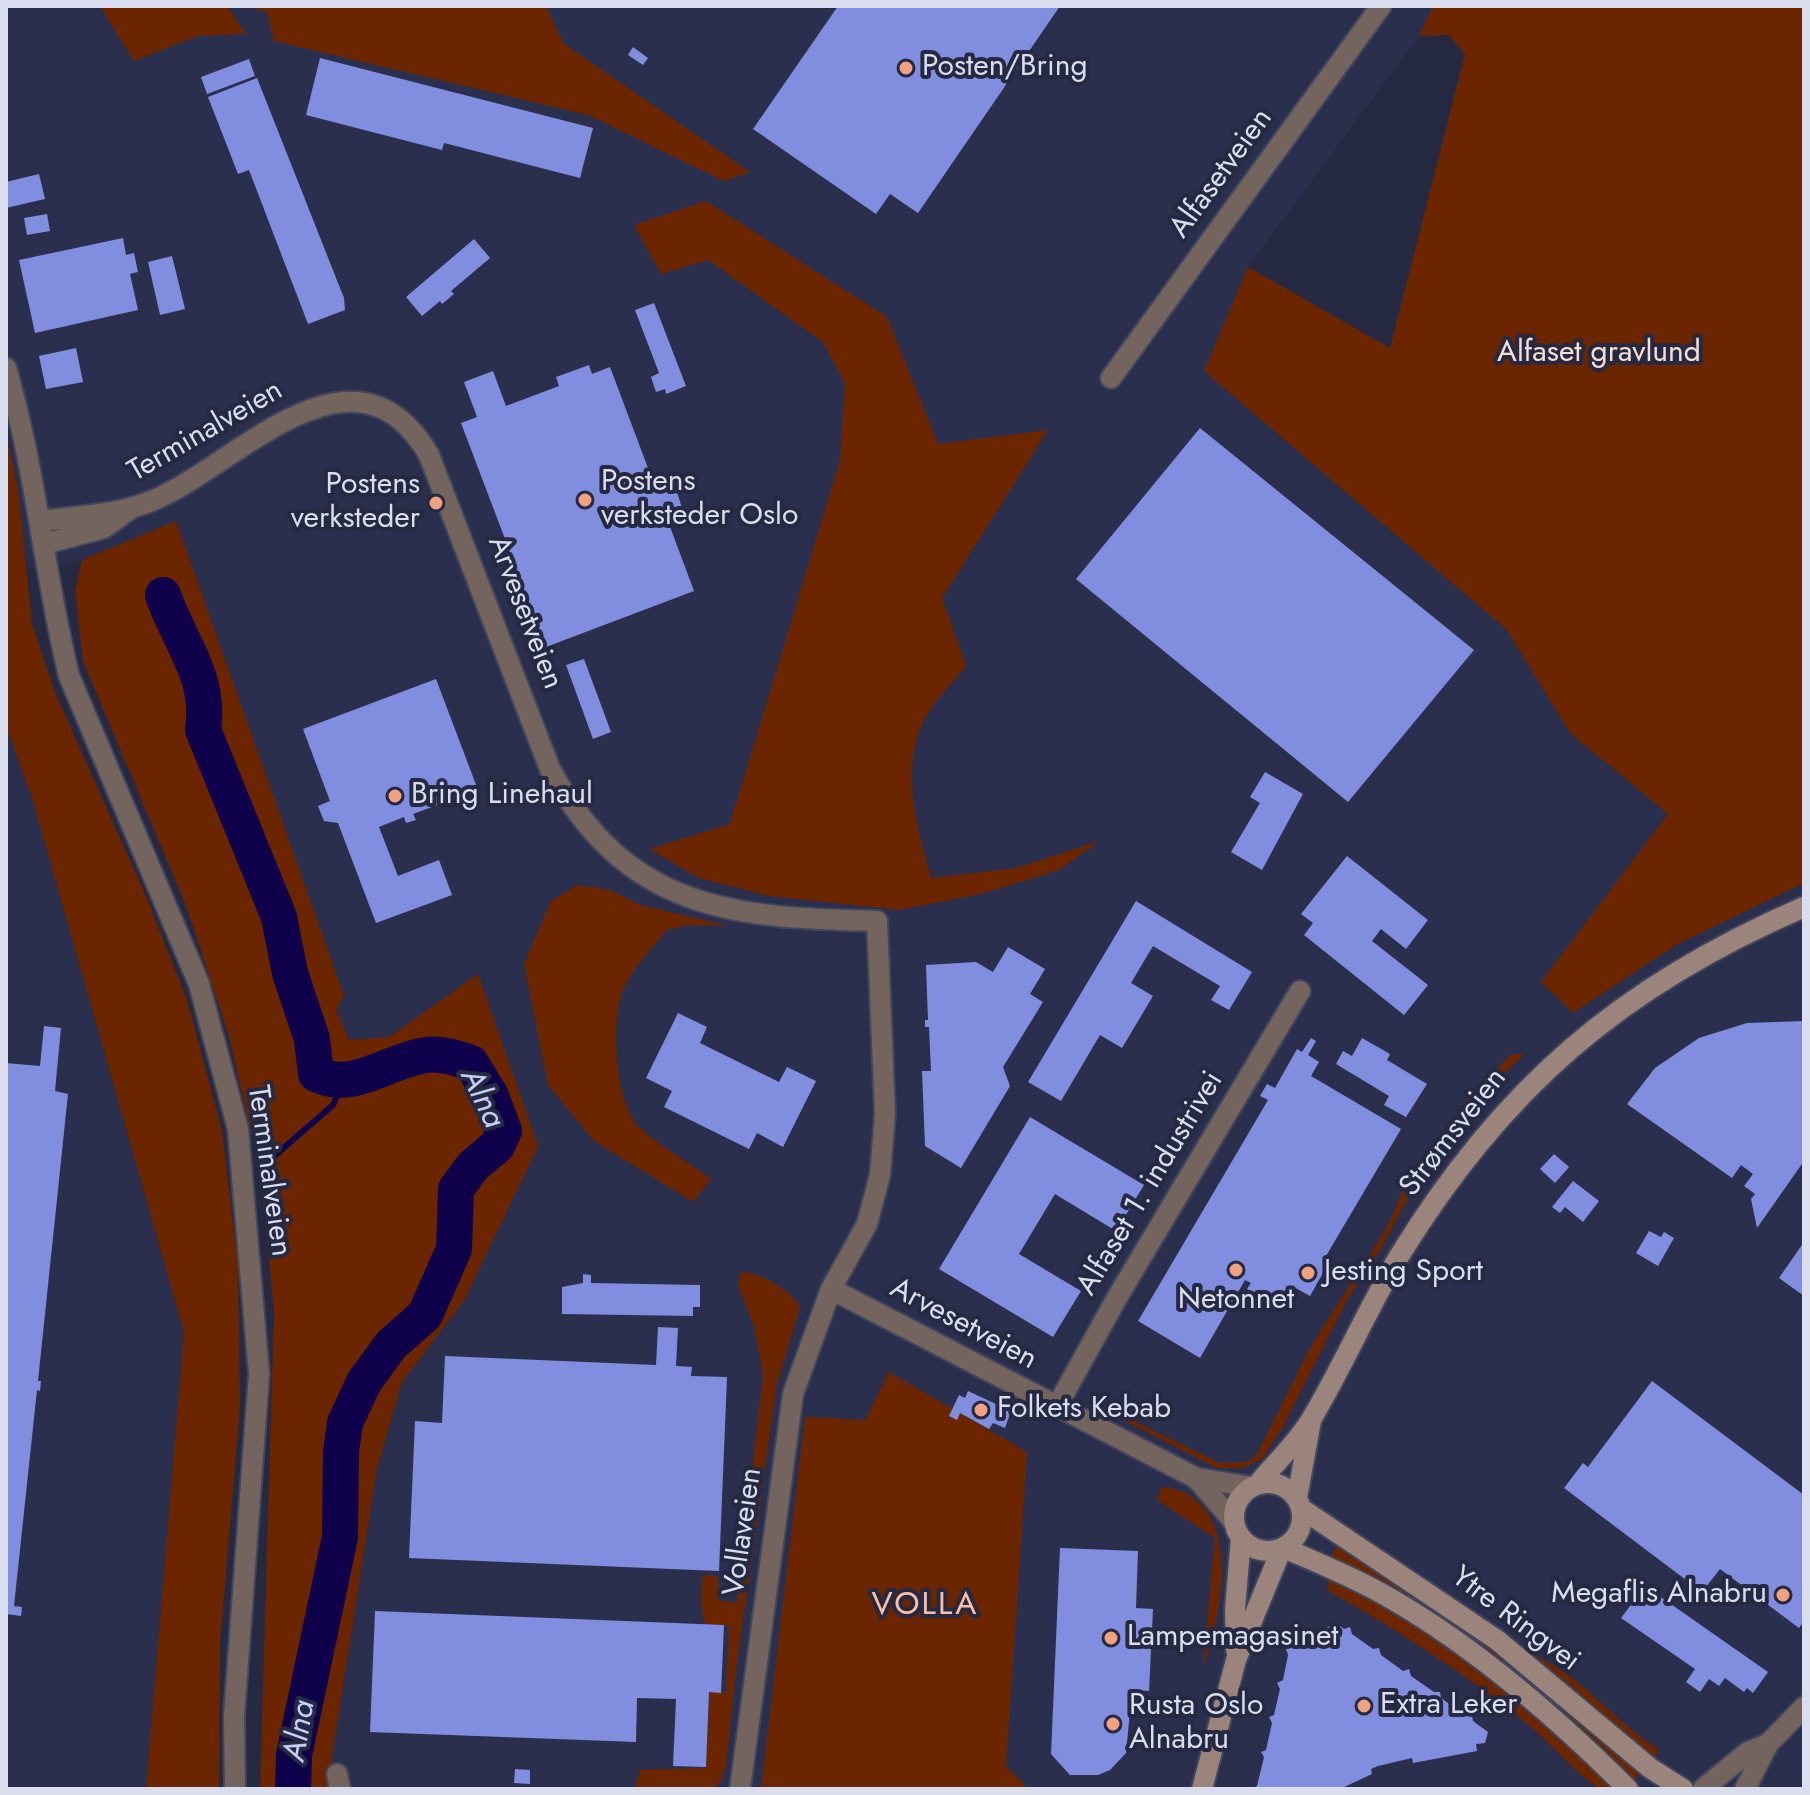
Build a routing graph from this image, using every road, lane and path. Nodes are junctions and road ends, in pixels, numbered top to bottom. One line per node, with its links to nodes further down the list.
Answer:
1 (1381, 6): 3 (street, Alfasetveien)
2 (6, 368): 6 (street)
3 (1111, 378)
4 (404, 421): 5 (street, Terminalveien); 10 (street, Arvesetveien)
5 (130, 509): 6 (street, Terminalveien); 7 (street, Terminalveien)
6 (40, 521): 7 (street, Terminalveien)
7 (44, 544): 21 (street, Terminalveien)
8 (1804, 907): 12 (main road, Strømsveien)
9 (1300, 991): 11 (street, Alfaset 1. industrivei)
10 (831, 1289): 11 (street, Arvesetveien); 22 (street, Vollaveien)
11 (1056, 1408): 13 (street, Arvesetveien)
12 (1311, 1421): 14 (main road, Strømsveien); 15 (main road, Strømsveien)
13 (1196, 1478): 14 (street, Arvesetveien); 16 (street, Arvesetveien)
14 (1255, 1486): 15 (main road); 16 (main road)
15 (1299, 1504): 17 (main road); 25 (main road, Ytre Ringvei)
16 (1238, 1530): 17 (main road); 18 (main road)
17 (1283, 1548): 18 (main road); 24 (main road, Ytre Ringvei)
18 (1236, 1660): 23 (main road)
19 (1804, 1707): 20 (street)
20 (1768, 1744): 26 (street); 27 (street)
21 (235, 1789)
22 (740, 1789)
23 (1202, 1789)
24 (1628, 1789)
25 (1683, 1789)
26 (1703, 1789)
27 (1745, 1789)

